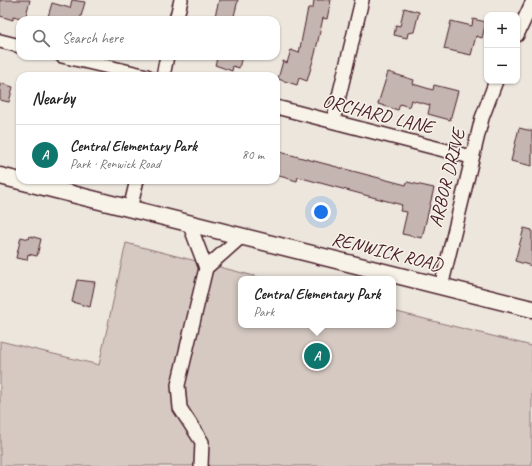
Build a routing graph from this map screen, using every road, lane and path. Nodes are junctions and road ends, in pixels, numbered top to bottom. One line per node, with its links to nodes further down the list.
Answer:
1 (181, 0): 4 (street)
2 (362, 0): 14 (street)
3 (532, 3): 5 (street)
4 (177, 16)
5 (520, 29)
6 (0, 41): 7 (street)
7 (16, 45)
8 (79, 60): 10 (street)
9 (166, 60): 11 (street)
10 (130, 72)
11 (164, 72)
12 (495, 84): 15 (street, ARBOR DRIVE)
13 (280, 109): 14 (street, ORCHARD LANE)
14 (333, 121): 15 (street, ORCHARD LANE)
15 (471, 157): 24 (street, ARBOR DRIVE)
16 (0, 176): 17 (street, RENWICK ROAD)
17 (16, 180)
18 (32, 184): 20 (street, RENWICK ROAD)
19 (136, 184): 20 (street)
20 (130, 208): 21 (street, RENWICK ROAD)
21 (189, 223): 22 (street, RENWICK ROAD); 23 (street)
22 (242, 236): 23 (street); 24 (street, RENWICK ROAD)
23 (206, 268): 26 (street)
24 (441, 287): 25 (street, RENWICK ROAD)
25 (532, 309)
26 (201, 466)

